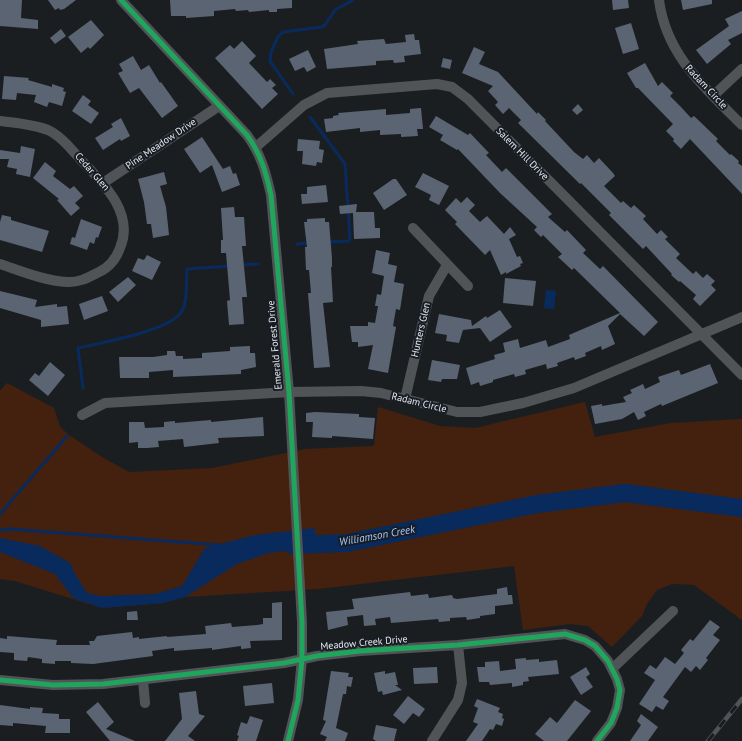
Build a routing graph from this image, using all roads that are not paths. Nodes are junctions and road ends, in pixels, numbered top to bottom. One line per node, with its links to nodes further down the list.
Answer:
1 (121, 0): 5 (street, Emerald Forest Drive)
2 (659, 0): 4 (street, Radam Circle)
3 (742, 69): 4 (street)
4 (713, 96): 7 (street, Radam Circle)
5 (219, 106): 8 (street, Emerald Forest Drive); 9 (street, Pine Meadow Drive)
6 (0, 121): 9 (street, Cedar Glen)
7 (742, 125)
8 (256, 147): 15 (street, Salem Hill Drive); 17 (street, Emerald Forest Drive)
9 (103, 183): 11 (street, Cedar Glen)
10 (413, 228): 12 (street)
11 (0, 264)
12 (447, 265): 13 (street); 18 (street, Hunters Glen)
13 (468, 286)
14 (742, 317): 15 (street, Radam Circle)
15 (701, 335): 16 (street, Salem Hill Drive); 18 (street, Radam Circle)
16 (742, 375)
17 (289, 392): 18 (street, Radam Circle); 19 (street, Radam Circle); 22 (street, Emerald Forest Drive)
18 (405, 399)
19 (82, 415)
20 (673, 611): 23 (street)
21 (458, 645): 22 (street, Meadow Creek Drive); 23 (street, Meadow Creek Drive); 28 (street)
22 (302, 659): 25 (street, Meadow Creek Drive); 27 (street, Emerald Forest Drive)
23 (612, 669): 29 (street, Meadow Creek Drive)
24 (0, 680): 25 (street, Meadow Creek Drive)
25 (143, 680): 26 (street)
26 (145, 703)
27 (288, 741)
28 (432, 741)
29 (597, 741)

